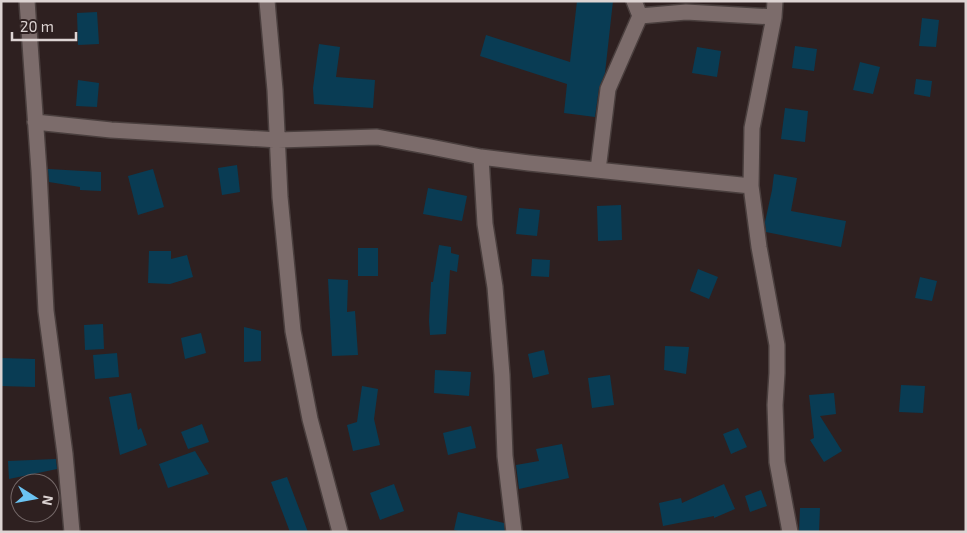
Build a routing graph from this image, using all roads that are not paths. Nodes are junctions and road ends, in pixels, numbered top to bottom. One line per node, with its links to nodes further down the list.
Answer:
1 (27, 1): 7 (street)
2 (267, 1): 8 (street)
3 (634, 1): 5 (street)
4 (775, 1): 6 (street)
5 (640, 16): 6 (street); 10 (street)
6 (774, 17): 11 (street)
7 (35, 122): 8 (street); 12 (street)
8 (278, 140): 9 (street); 13 (street)
9 (481, 157): 10 (street); 14 (street)
10 (598, 170): 11 (street)
11 (751, 186): 15 (street)
12 (72, 532)
13 (340, 532)
14 (514, 532)
15 (790, 532)

